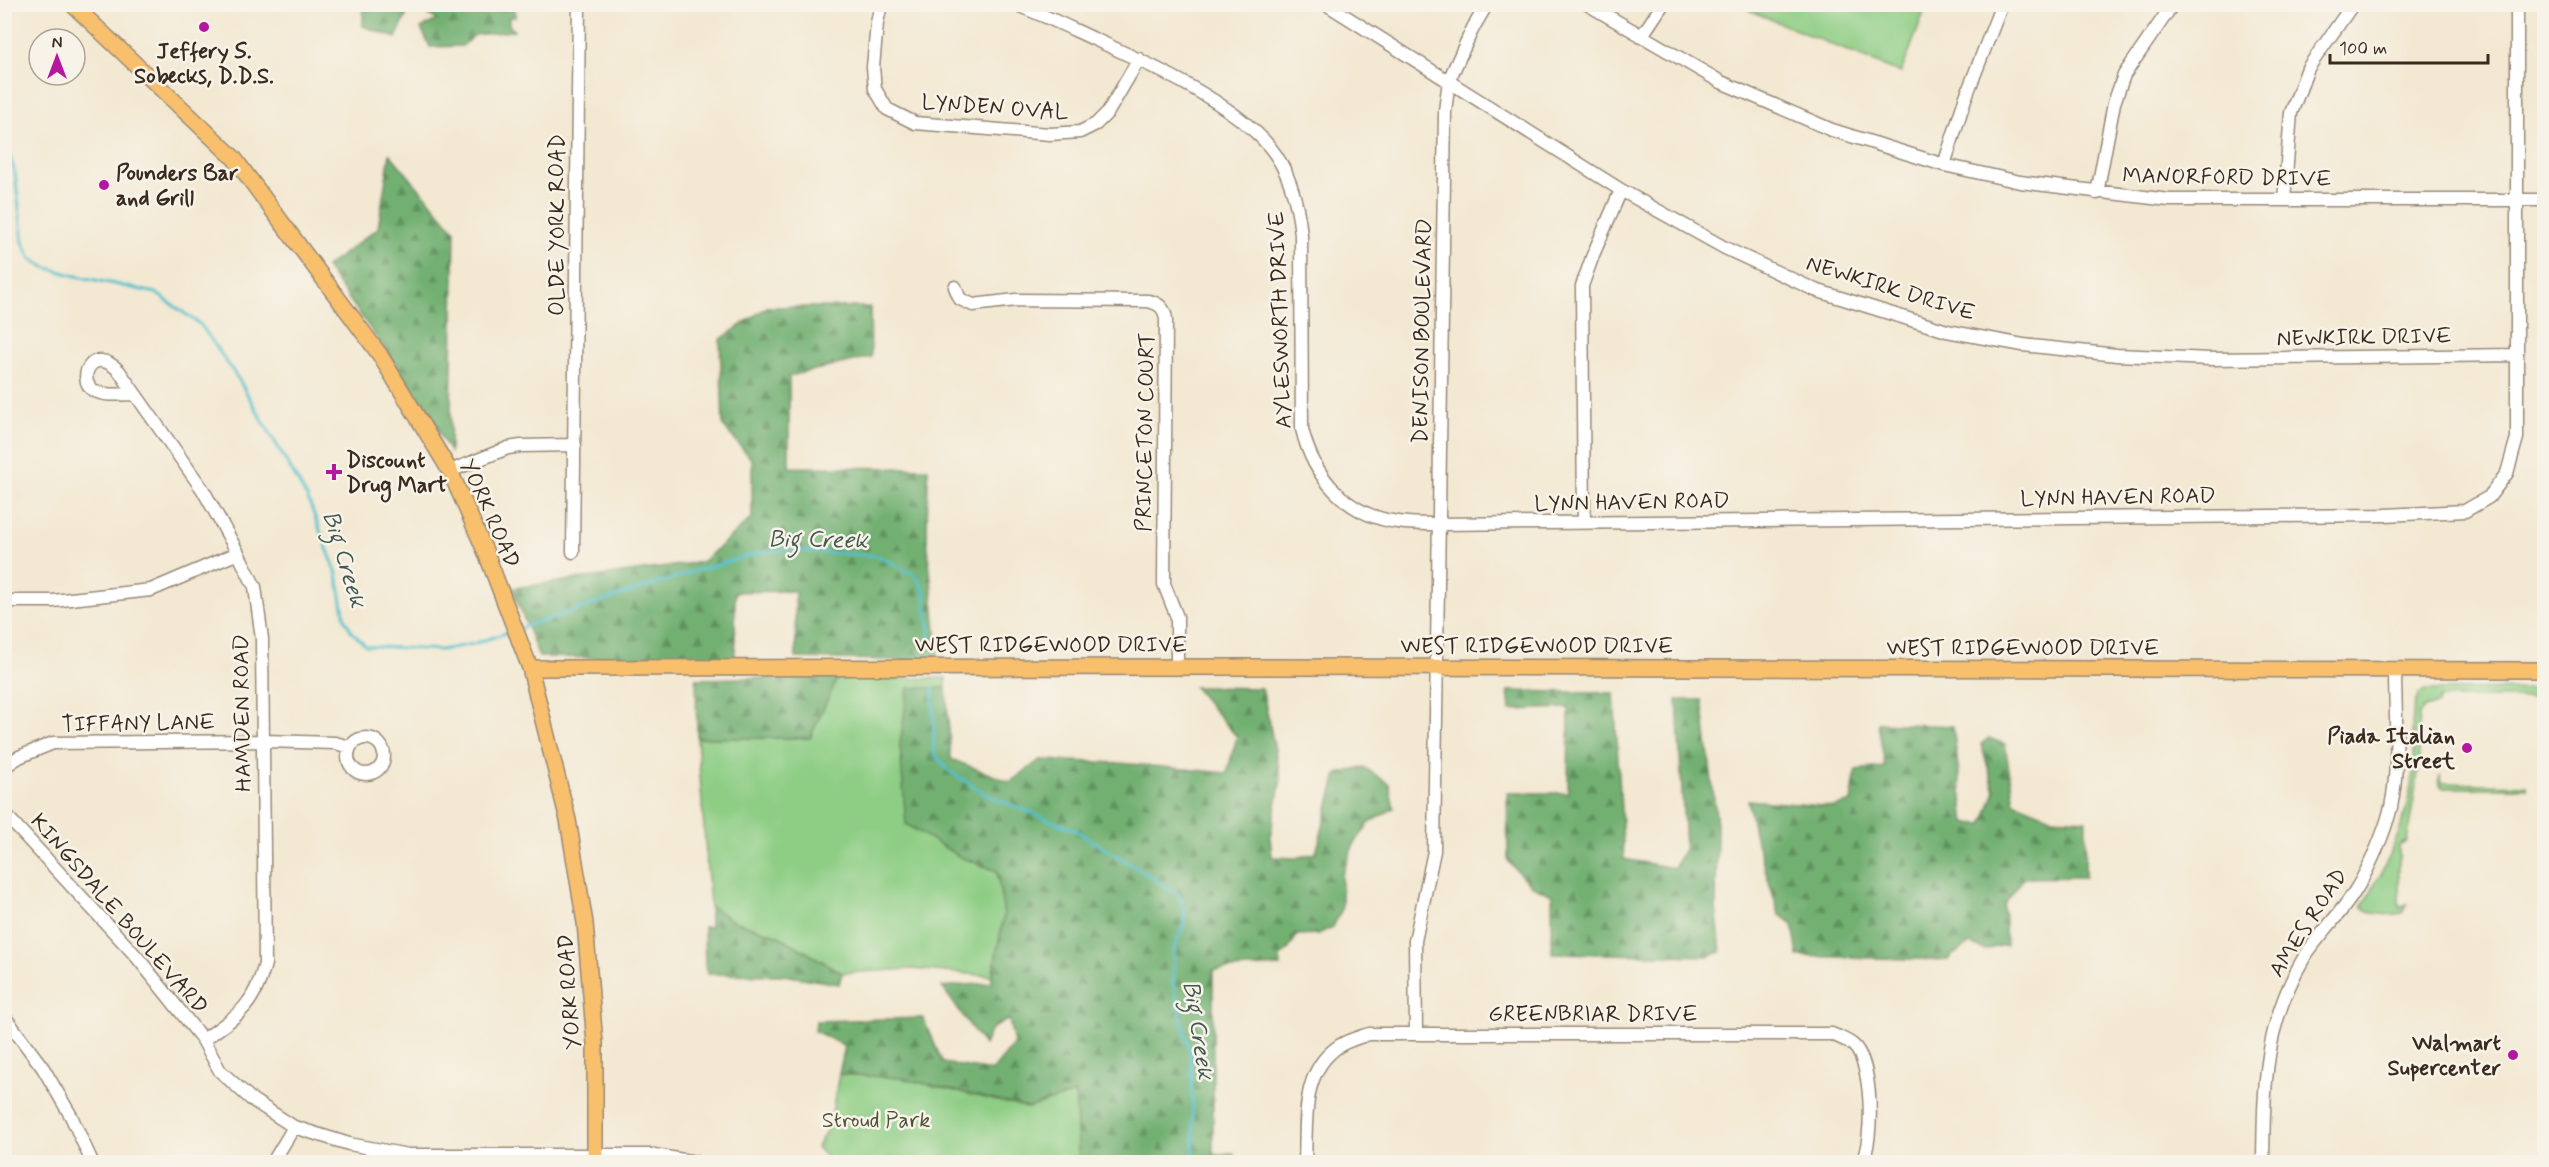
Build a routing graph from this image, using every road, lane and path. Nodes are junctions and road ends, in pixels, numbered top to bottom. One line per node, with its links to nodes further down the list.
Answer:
1 (72, 4): 26 (main road, YORK ROAD)
2 (579, 4): 25 (street, OLDE YORK ROAD)
3 (881, 4): 14 (street, LYNDEN OVAL)
4 (1014, 4): 14 (street, AYLESWORTH DRIVE)
5 (1326, 4): 15 (street, NEWKIRK DRIVE)
6 (1487, 4): 15 (street, DENISON BOULEVARD)
7 (1587, 4): 13 (street, MANORFORD DRIVE)
8 (1663, 4): 13 (street)
9 (2002, 4): 16 (street)
10 (2173, 4): 18 (street)
11 (2353, 4): 19 (street)
12 (2517, 4): 20 (street, LYNN HAVEN ROAD)
13 (1641, 37): 16 (street, MANORFORD DRIVE)
14 (1138, 59): 28 (street, AYLESWORTH DRIVE)
15 (1449, 80): 17 (street, NEWKIRK DRIVE); 28 (street, DENISON BOULEVARD)
16 (1944, 165): 18 (street, MANORFORD DRIVE)
17 (1621, 190): 23 (street, NEWKIRK DRIVE); 27 (street)
18 (2097, 193): 19 (street, MANORFORD DRIVE)
19 (2284, 200): 20 (street, MANORFORD DRIVE)
20 (2517, 200): 21 (street, MANORFORD DRIVE); 23 (street, LYNN HAVEN ROAD)
21 (2544, 200)
22 (955, 287): 32 (street, PRINCETON COURT)
23 (2517, 355): 27 (street, LYNN HAVEN ROAD)
24 (135, 394): 30 (street, HAMDEN ROAD)
25 (575, 445): 26 (street); 29 (street, OLDE YORK ROAD)
26 (450, 471): 33 (main road, YORK ROAD)
27 (1584, 522): 28 (street, LYNN HAVEN ROAD)
28 (1439, 524): 34 (street, DENISON BOULEVARD)
29 (573, 552)
30 (237, 553): 31 (street); 37 (street, HAMDEN ROAD)
31 (4, 601)
32 (1177, 667): 33 (main road, WEST RIDGEWOOD DRIVE); 34 (main road, WEST RIDGEWOOD DRIVE)
33 (530, 668): 45 (main road, YORK ROAD)
34 (1438, 668): 35 (main road, WEST RIDGEWOOD DRIVE); 42 (street, DENISON BOULEVARD)
35 (2395, 670): 36 (main road, WEST RIDGEWOOD DRIVE); 51 (street, AMES ROAD)
36 (2544, 670)
37 (264, 741): 38 (street, TIFFANY LANE); 39 (street, TIFFANY LANE); 43 (street, HAMDEN ROAD)
38 (350, 747)
39 (4, 767)
40 (4, 813): 43 (street, KINGSDALE BOULEVARD)
41 (4, 1016): 46 (street)
42 (1416, 1034): 49 (street, GREENBRIAR DRIVE); 50 (street, GREENBRIAR DRIVE)
43 (203, 1040): 44 (street, KINGSDALE BOULEVARD)
44 (294, 1127): 45 (street, KINGSDALE BOULEVARD); 47 (street)
45 (595, 1159): 48 (street, KINGSDALE BOULEVARD)
46 (92, 1162)
47 (273, 1162)
48 (695, 1162)
49 (1305, 1162)
50 (1862, 1162)
51 (2263, 1162)

